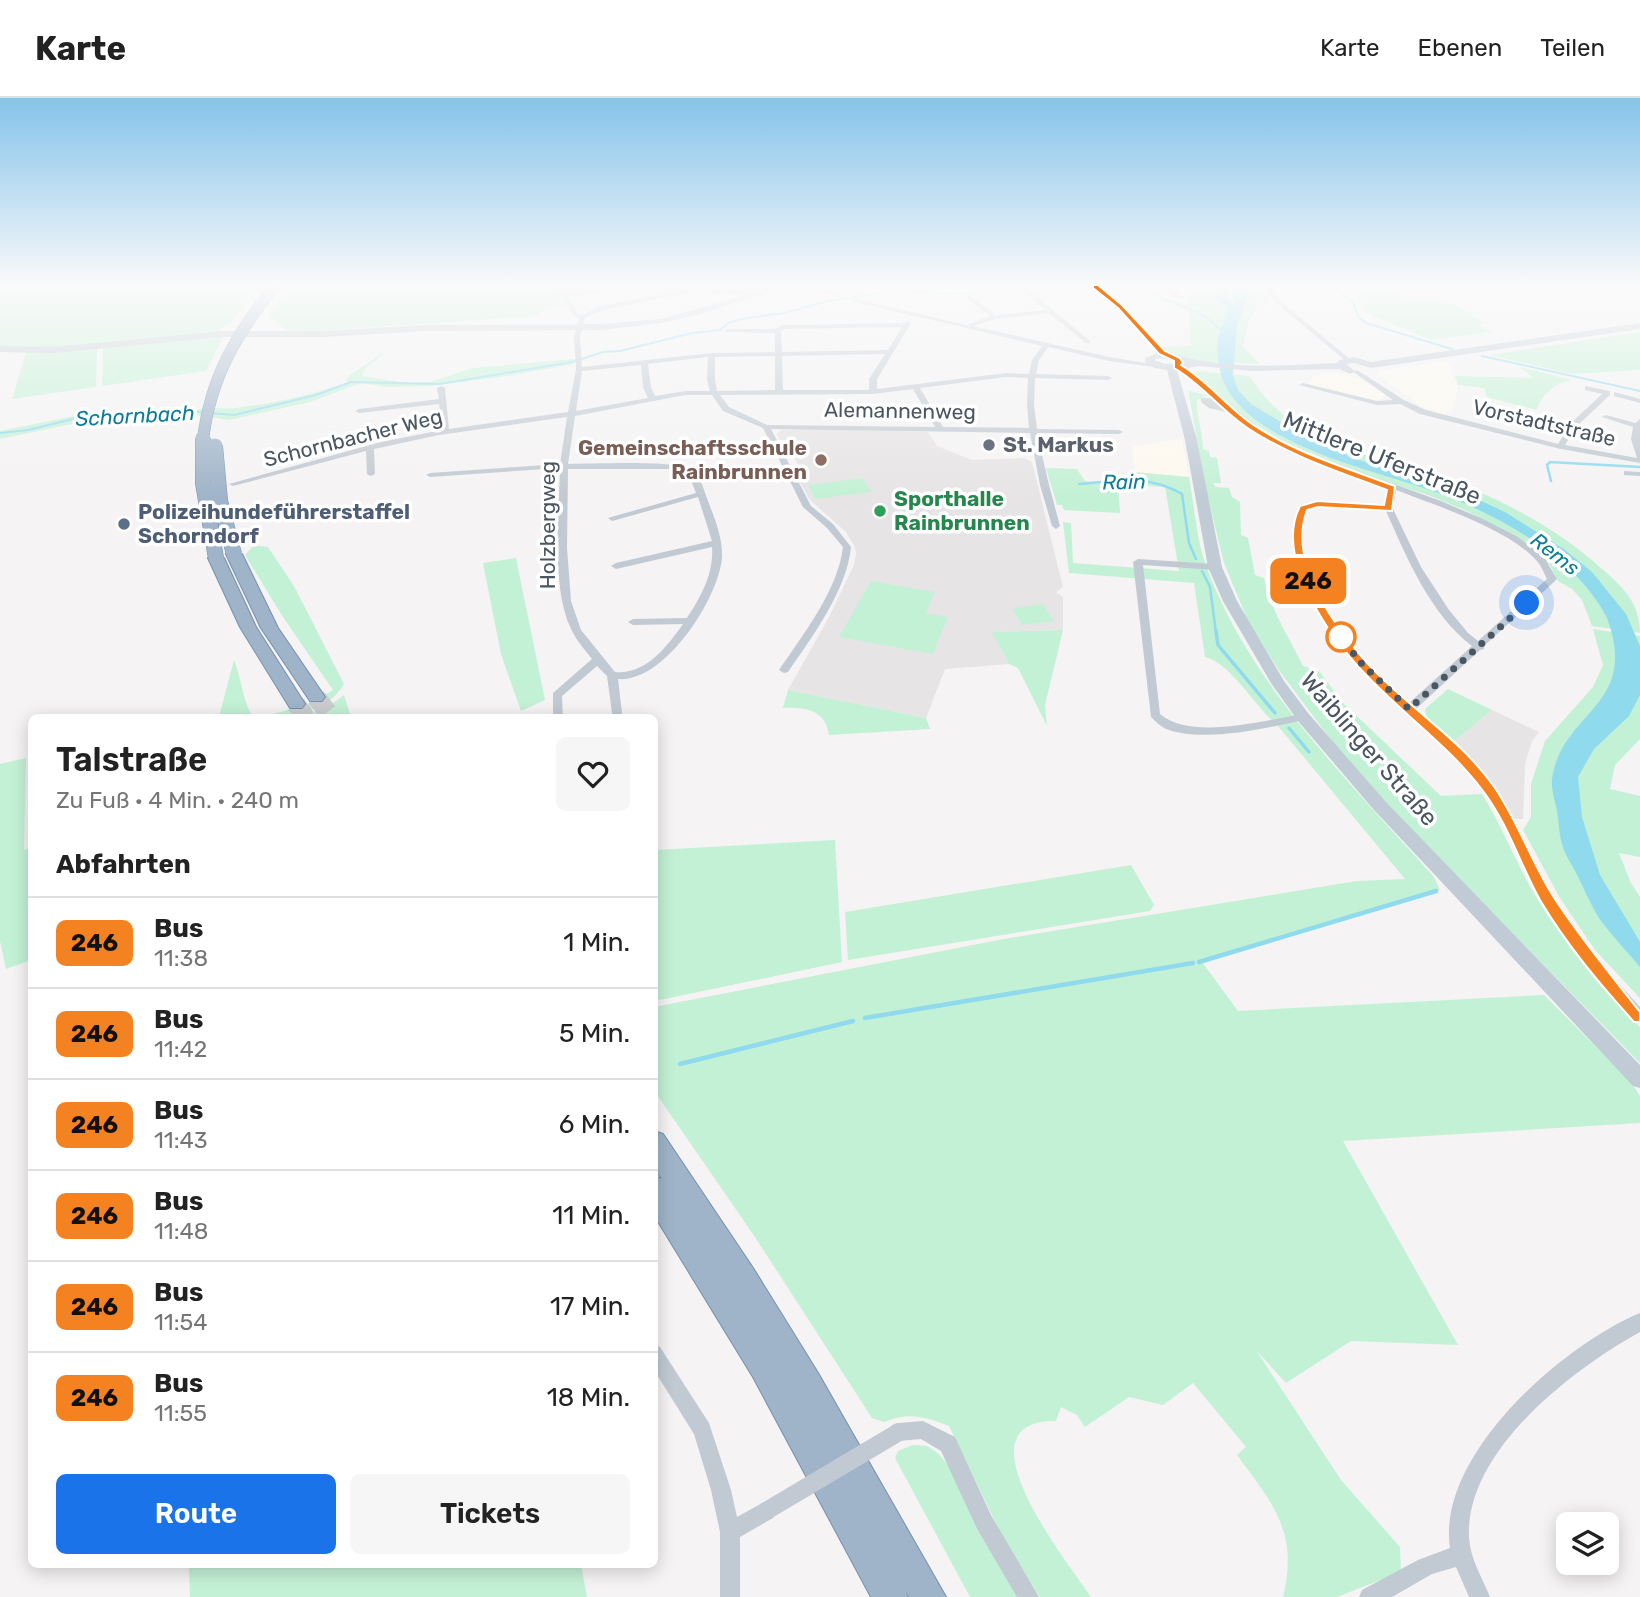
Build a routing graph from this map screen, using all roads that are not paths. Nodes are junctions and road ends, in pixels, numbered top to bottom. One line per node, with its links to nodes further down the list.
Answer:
1 (226, 357): 60 (highway, bridge)
2 (239, 357): 60 (highway, bridge)
3 (578, 357): 16 (street, Holzbergweg)
4 (695, 357): 17 (street)
5 (712, 357): 27 (street)
6 (777, 357): 28 (street)
7 (887, 357): 29 (street)
8 (1036, 357): 20 (street)
9 (1101, 357): 14 (street)
10 (1152, 357): 14 (main road)
11 (1168, 357): 15 (main road)
12 (1338, 357): 18 (street)
13 (1446, 357): 19 (main road)
14 (1153, 361): 15 (main road); 23 (main road, Waiblinger Straße)
15 (1173, 362): 18 (main road); 23 (main road, Waiblinger Straße)
16 (578, 363): 17 (street); 37 (street, Holzbergweg)
17 (644, 363): 31 (street)
18 (1345, 363): 19 (main road); 19 (main road)
19 (1365, 370): 34 (street, Vorstadtstraße)
20 (1031, 376): 21 (street, Schornbacher Weg); 25 (street, Schornbacher Weg); 42 (street)
21 (1108, 378)
22 (1303, 385): 34 (street, Vorstadtstraße)
23 (1175, 386): 62 (main road, Waiblinger Straße)
24 (441, 388): 32 (street)
25 (916, 388): 29 (street, Schornbacher Weg); 41 (street)
26 (1588, 388): 45 (street)
27 (714, 391): 28 (street, Schornbacher Weg); 31 (street, Schornbacher Weg); 40 (street)
28 (779, 391): 29 (street, Schornbacher Weg)
29 (873, 392)
30 (1617, 394): 33 (street)
31 (652, 398): 37 (street, Schornbacher Weg)
32 (442, 401): 35 (street); 43 (street)
33 (1640, 401)
34 (1401, 402): 45 (street, Vorstadtstraße)
35 (359, 411)
36 (1229, 411): 54 (street, Mittlere Uferstraße)
37 (571, 414): 43 (street, Schornbacher Weg); 48 (street, Holzbergweg)
38 (1606, 417): 39 (street)
39 (1638, 423): 47 (street)
40 (766, 427): 41 (street, Alemannenweg); 67 (street)
41 (940, 429): 42 (street, Alemannenweg)
42 (1033, 430): 44 (street, Alemannenweg); 58 (street)
43 (446, 432): 46 (street, Schornbacher Weg)
44 (1119, 432)
45 (1561, 447): 47 (street, Vorstadtstraße)
46 (370, 449): 50 (street); 53 (street, Schornbacher Weg)
47 (1640, 459)
48 (564, 466): 52 (street); 55 (street); 66 (street, Holzbergweg)
49 (1627, 473): 51 (street, Vorstadtstraße)
50 (372, 474)
51 (1640, 474)
52 (430, 475)
53 (233, 484)
54 (1392, 488): 56 (street); 65 (street, Mittlere Uferstraße)
55 (701, 494): 57 (street); 59 (street)
56 (1389, 509): 65 (street); 71 (street)
57 (612, 518)
58 (1056, 526)
59 (716, 543): 61 (street); 63 (street)
60 (225, 556): 69 (highway); 70 (highway)
61 (616, 566)
62 (1215, 567): 74 (main road, Waiblinger Straße); 74 (street)
63 (691, 621): 64 (street); 68 (street)
64 (633, 622)
65 (1480, 647): 71 (street, Mittlere Uferstraße)
66 (598, 660): 68 (street, Holzbergweg); 73 (street)
67 (784, 670)
68 (612, 675): 72 (street)
69 (316, 696)
70 (296, 704)
71 (1409, 709): 75 (street)
72 (617, 713)
73 (558, 714)
74 (1303, 717): 76 (main road, Waiblinger Straße)
75 (1640, 1017)
76 (1640, 1079)
77 (658, 1149): 85 (highway)
78 (658, 1195): 84 (highway)
79 (1640, 1322): 82 (street)
80 (658, 1359): 81 (street)
81 (730, 1532): 83 (street); 86 (street, bridge)
82 (1462, 1556): 87 (street); 88 (street)
83 (730, 1597)
84 (890, 1597)
85 (928, 1597)
86 (1029, 1597)
87 (1369, 1597)
88 (1480, 1597)

